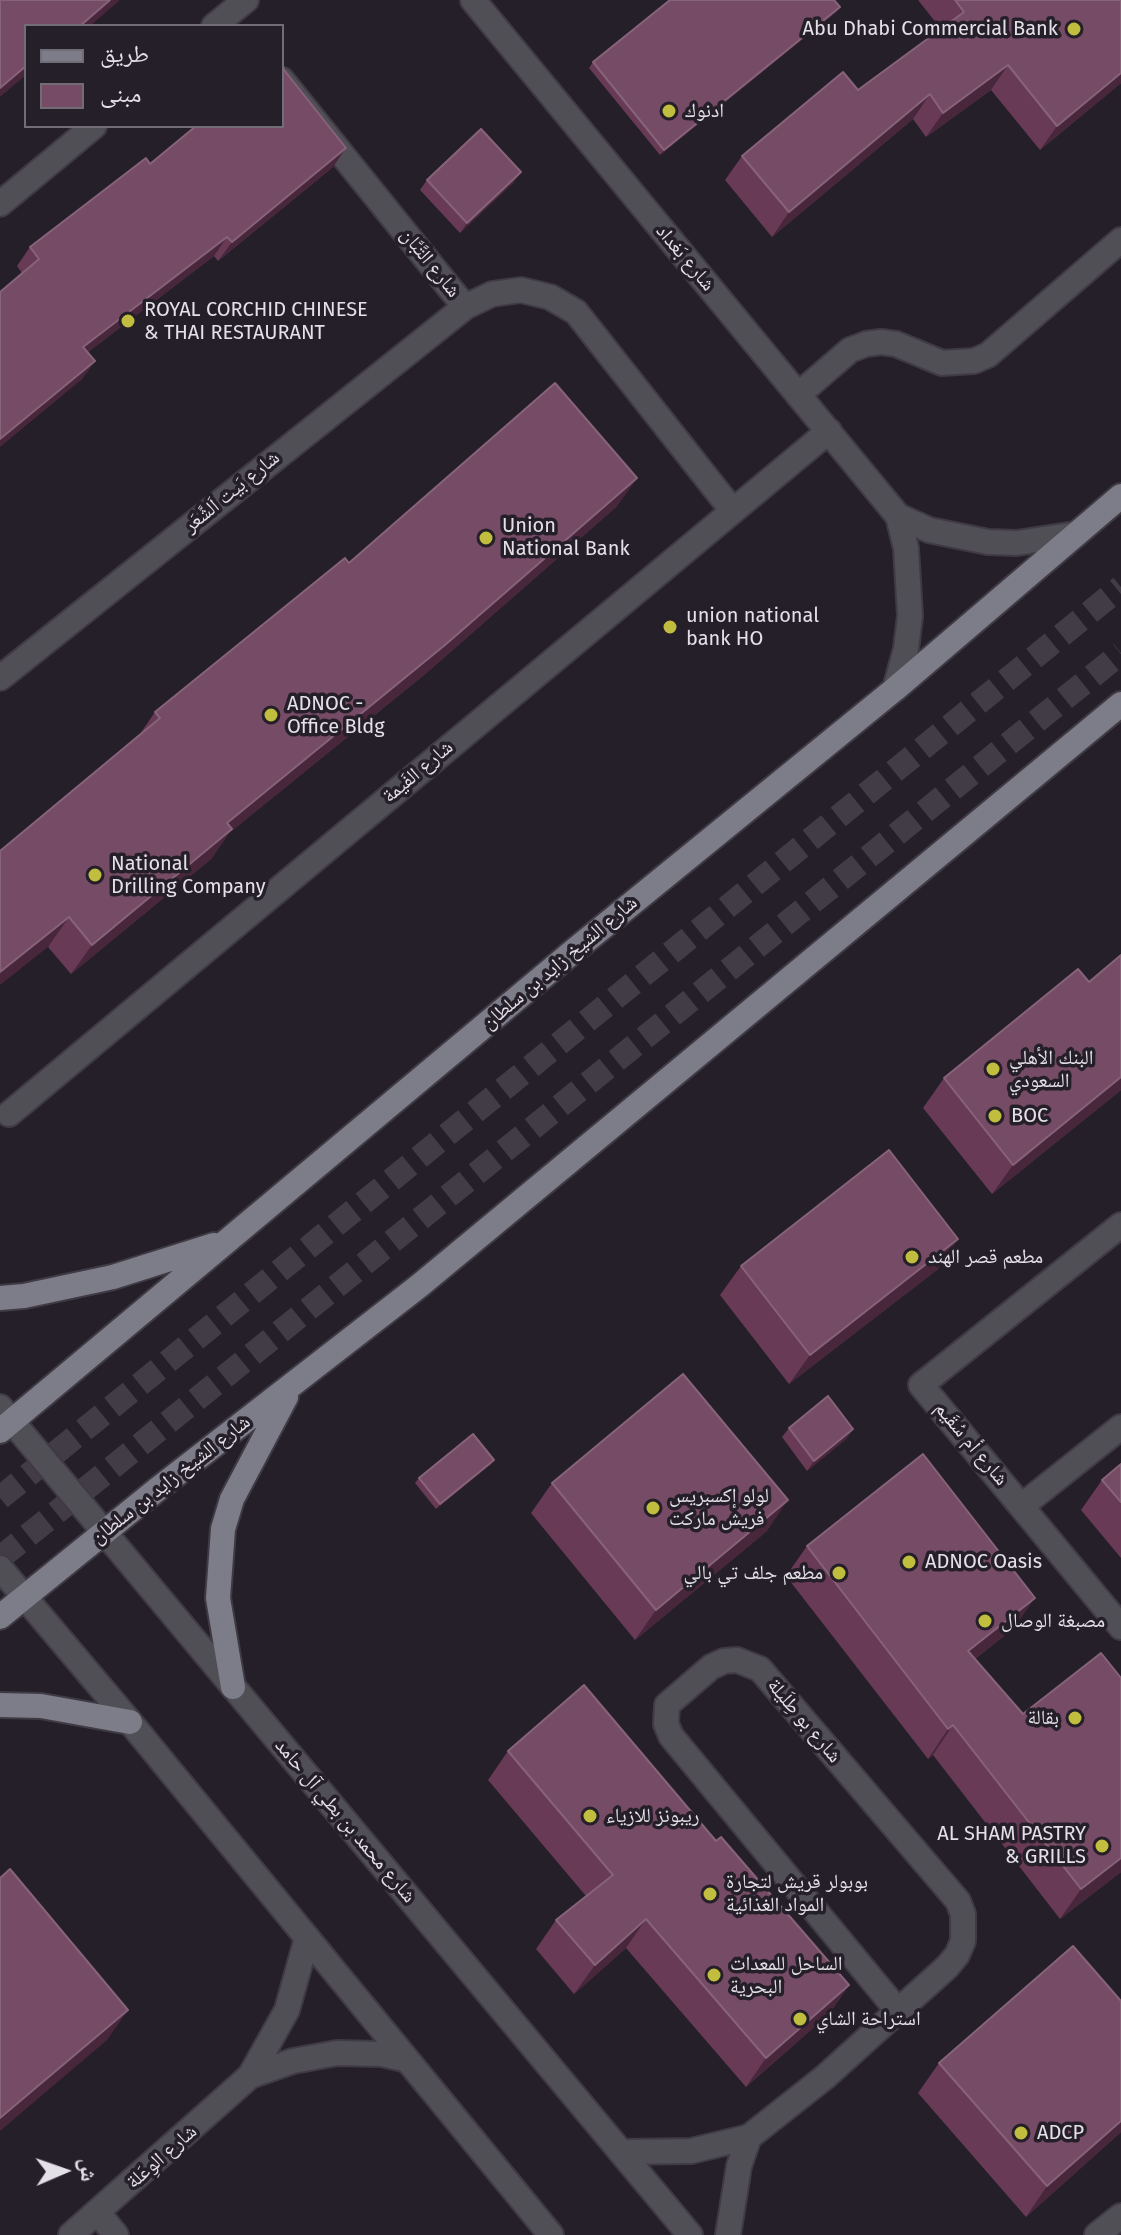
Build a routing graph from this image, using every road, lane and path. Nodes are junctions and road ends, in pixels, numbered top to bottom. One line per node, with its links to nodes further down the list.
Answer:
1 (473, 0): 7 (street, شارع بَغداد)
2 (284, 82): 6 (street, شارع التَّبَّان)
3 (92, 128): 4 (street)
4 (0, 204)
5 (1121, 240): 7 (street)
6 (465, 307): 10 (street, شارع التَّبَّان); 13 (street, شارع بَيت اَلشَّعَر)
7 (798, 395): 8 (street, شارع بَغداد)
8 (829, 431): 10 (street, شارع الفَيمة); 11 (street, شارع بَغداد)
9 (1121, 496): 12 (main road, شارع الشيخ زايد بن سلطان)
10 (732, 510): 16 (street, شارع الفَيمة)
11 (898, 516): 12 (street, شارع بَغداد); 14 (street, شارع بَغداد)
12 (1076, 534): 14 (main road, شارع الشيخ زايد بن سلطان)
13 (0, 678)
14 (895, 689): 18 (main road, شارع الشيخ زايد بن سلطان)
15 (1121, 704): 20 (main road, شارع الشيخ زايد بن سلطان)
16 (9, 1114)
17 (1121, 1225): 23 (street, شارع أم سُقَيم)
18 (224, 1242): 19 (main road); 21 (main road, شارع الشيخ زايد بن سلطان)
19 (0, 1298)
20 (291, 1388): 24 (main road, شارع الشيخ زايد بن سلطان); 29 (main road)
21 (4, 1420): 24 (street, شارع محمد بن بطي آل حامد)
22 (1121, 1427): 23 (street)
23 (1023, 1505): 28 (street, شارع أم سُقَيم)
24 (104, 1532): 26 (main road, شارع الشيخ زايد بن سلطان); 29 (street, شارع محمد بن بطي آل حامد)
25 (0, 1568): 26 (street)
26 (26, 1596): 27 (main road, شارع الشيخ زايد بن سلطان); 31 (street)
27 (0, 1617)
28 (1121, 1627)
29 (233, 1687): 37 (street, شارع محمد بن بطي آل حامد)
30 (0, 1705): 31 (main road)
31 (130, 1722): 32 (street)
32 (307, 1938): 34 (street); 35 (street, شارع الوِعَلة)
33 (898, 2011): 33 (street, شارع بو طِلَيلة); 36 (street, شارع بو طِلَيلة)
34 (404, 2059): 35 (street, شارع الوِعَلة); 42 (street)
35 (250, 2076): 38 (street, شارع الوِعَلة)
36 (749, 2137): 37 (street, شارع بو طِلَيلة); 44 (street)
37 (621, 2152): 43 (street, شارع محمد بن بطي آل حامد)
38 (98, 2213): 40 (street, شارع الوِعَلة); 41 (street)
39 (1121, 2216): 45 (street)
40 (71, 2235)
41 (116, 2235)
42 (551, 2235)
43 (690, 2235)
44 (728, 2235)
45 (1097, 2235)

